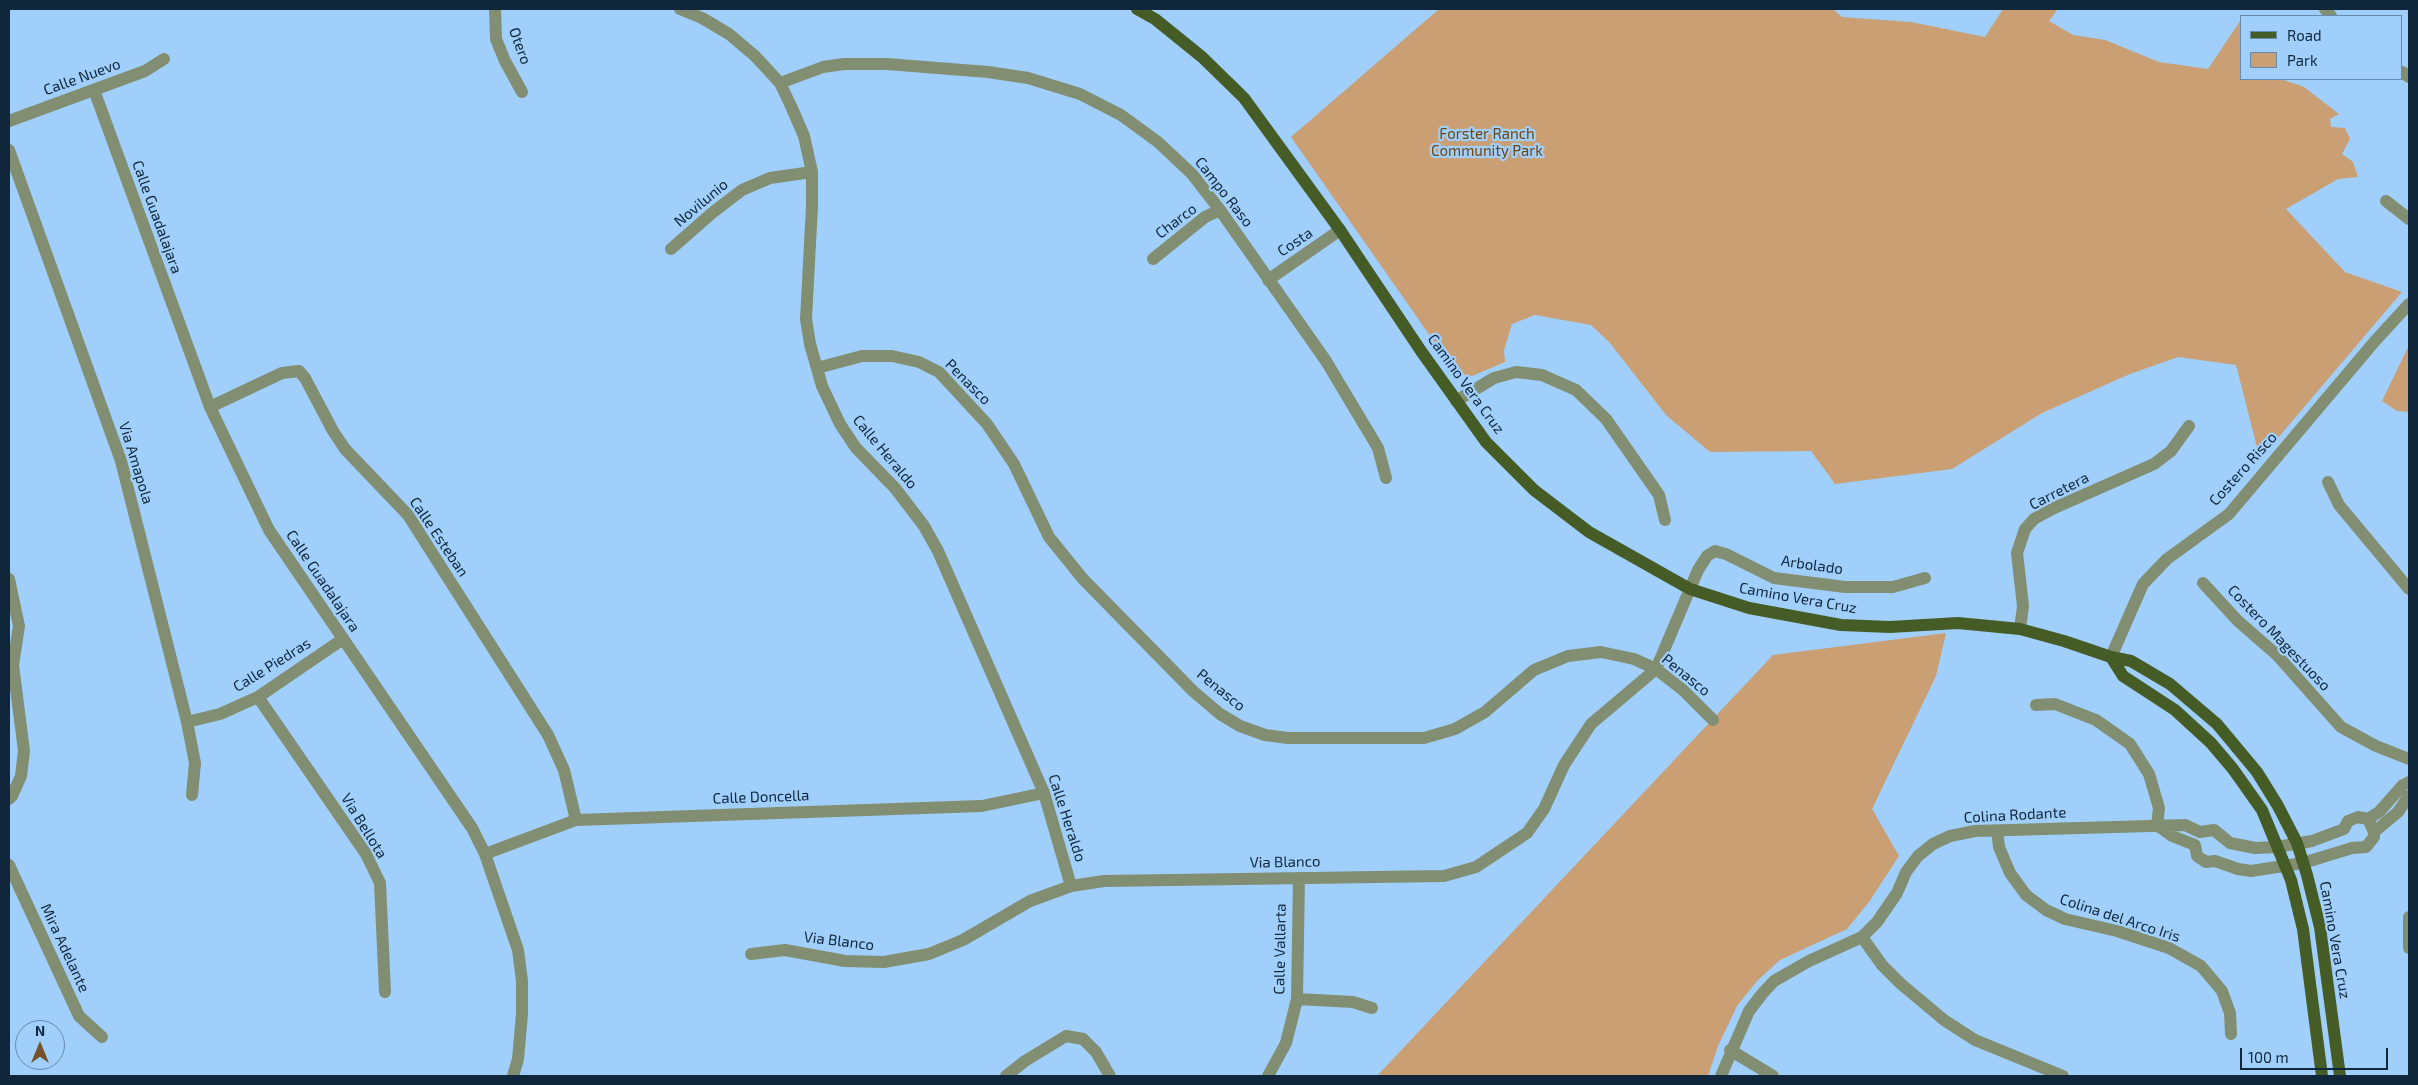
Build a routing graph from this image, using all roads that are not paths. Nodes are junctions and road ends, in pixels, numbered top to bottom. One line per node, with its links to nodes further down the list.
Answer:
1 (495, 9): 7 (street, Otero)
2 (680, 9): 5 (street, Calle Heraldo)
3 (1137, 9): 14 (main road, Camino Vera Cruz)
4 (164, 60): 6 (street, Calle Nuevo)
5 (780, 83): 10 (street, Calle Heraldo); 12 (street, Campo Raso)
6 (94, 90): 8 (street, Calle Nuevo); 21 (street, Calle Guadalajara)
7 (522, 92)
8 (9, 121)
9 (9, 150): 39 (street, Via Amapola)
10 (812, 172): 15 (street, Novilunio); 19 (street, Calle Heraldo)
11 (2386, 201): 13 (street)
12 (1220, 210): 16 (street, Charco); 17 (street, Campo Raso)
13 (2409, 219)
14 (1340, 230): 17 (street, Costa); 20 (main road, Camino Vera Cruz)
15 (671, 250)
16 (1153, 259)
17 (1268, 280): 23 (street, Campo Raso)
18 (2409, 304): 33 (street, Costero Risco)
19 (817, 368): 34 (street, Penasco); 42 (street, Calle Heraldo)
20 (1456, 401): 25 (street); 29 (main road, Camino Vera Cruz)
21 (210, 407): 32 (street, Calle Guadalajara); 47 (street, Calle Esteban)
22 (2189, 426): 31 (street, Carretera)
23 (1386, 478)
24 (2328, 482): 30 (street)
25 (1665, 520)
26 (1925, 578): 29 (street, Arbolado)
27 (2203, 584): 40 (street, Costero Magestuoso)
28 (10, 588): 35 (street)
29 (1690, 589): 31 (main road, Camino Vera Cruz); 34 (street, Via Blanco)
30 (2409, 589)
31 (2020, 629): 33 (main road, Camino Vera Cruz)
32 (343, 639): 36 (street, Calle Piedras); 55 (street, Calle Guadalajara)
33 (2110, 657): 52 (main road, Camino Vera Cruz); 54 (main road, Camino Vera Cruz)
34 (1656, 669): 38 (street, Penasco); 59 (street, Via Blanco)
35 (12, 695): 45 (street)
36 (258, 697): 39 (street, Calle Piedras); 65 (street, Via Bellota)
37 (2036, 705): 48 (street)
38 (1713, 720)
39 (187, 722): 43 (street, Via Amapola)
40 (2409, 759)
41 (2409, 782): 46 (street)
42 (1044, 793): 47 (street, Calle Doncella); 60 (street, Calle Heraldo)
43 (192, 795)
44 (2409, 796): 51 (street)
45 (9, 799)
46 (2368, 819): 51 (street); 52 (street, Colina Rodante)
47 (576, 820): 55 (street, Calle Doncella)
48 (2157, 825): 49 (street, Colina Rodante); 50 (street, Colina Rodante); 53 (street)
49 (1997, 831): 62 (street, Colina Rodante); 68 (street, Colina del Arco Iris)
50 (2200, 832): 53 (street); 54 (street, Colina Rodante)
51 (2374, 832): 56 (street)
52 (2297, 843): 54 (street, Colina Rodante); 56 (main road, Camino Vera Cruz)
53 (2195, 845): 58 (street)
54 (2277, 847): 58 (main road, Camino Vera Cruz)
55 (485, 854): 71 (street, Calle Guadalajara)
56 (2303, 863): 58 (street); 79 (main road, Camino Vera Cruz)
57 (9, 865): 69 (street, Mira Adelante)
58 (2286, 867): 78 (main road, Camino Vera Cruz)
59 (1299, 878): 60 (street, Via Blanco); 66 (street, Calle Vallarta)
60 (1071, 886): 64 (street, Via Blanco)
61 (2409, 916): 63 (street)
62 (1862, 937): 70 (street, Colina Rodante); 77 (street)
63 (2409, 948)
64 (751, 954)
65 (385, 992)
66 (1296, 999): 67 (street); 74 (street, Calle Vallarta)
67 (1372, 1008)
68 (2231, 1034)
69 (102, 1038)
70 (1730, 1050): 75 (street, Colina Rodante); 76 (street)
71 (513, 1076)
72 (1006, 1076): 73 (street)
73 (1110, 1076)
74 (1268, 1076)
75 (1721, 1076)
76 (1772, 1076)
77 (2063, 1076)
78 (2322, 1076)
79 (2340, 1076)

